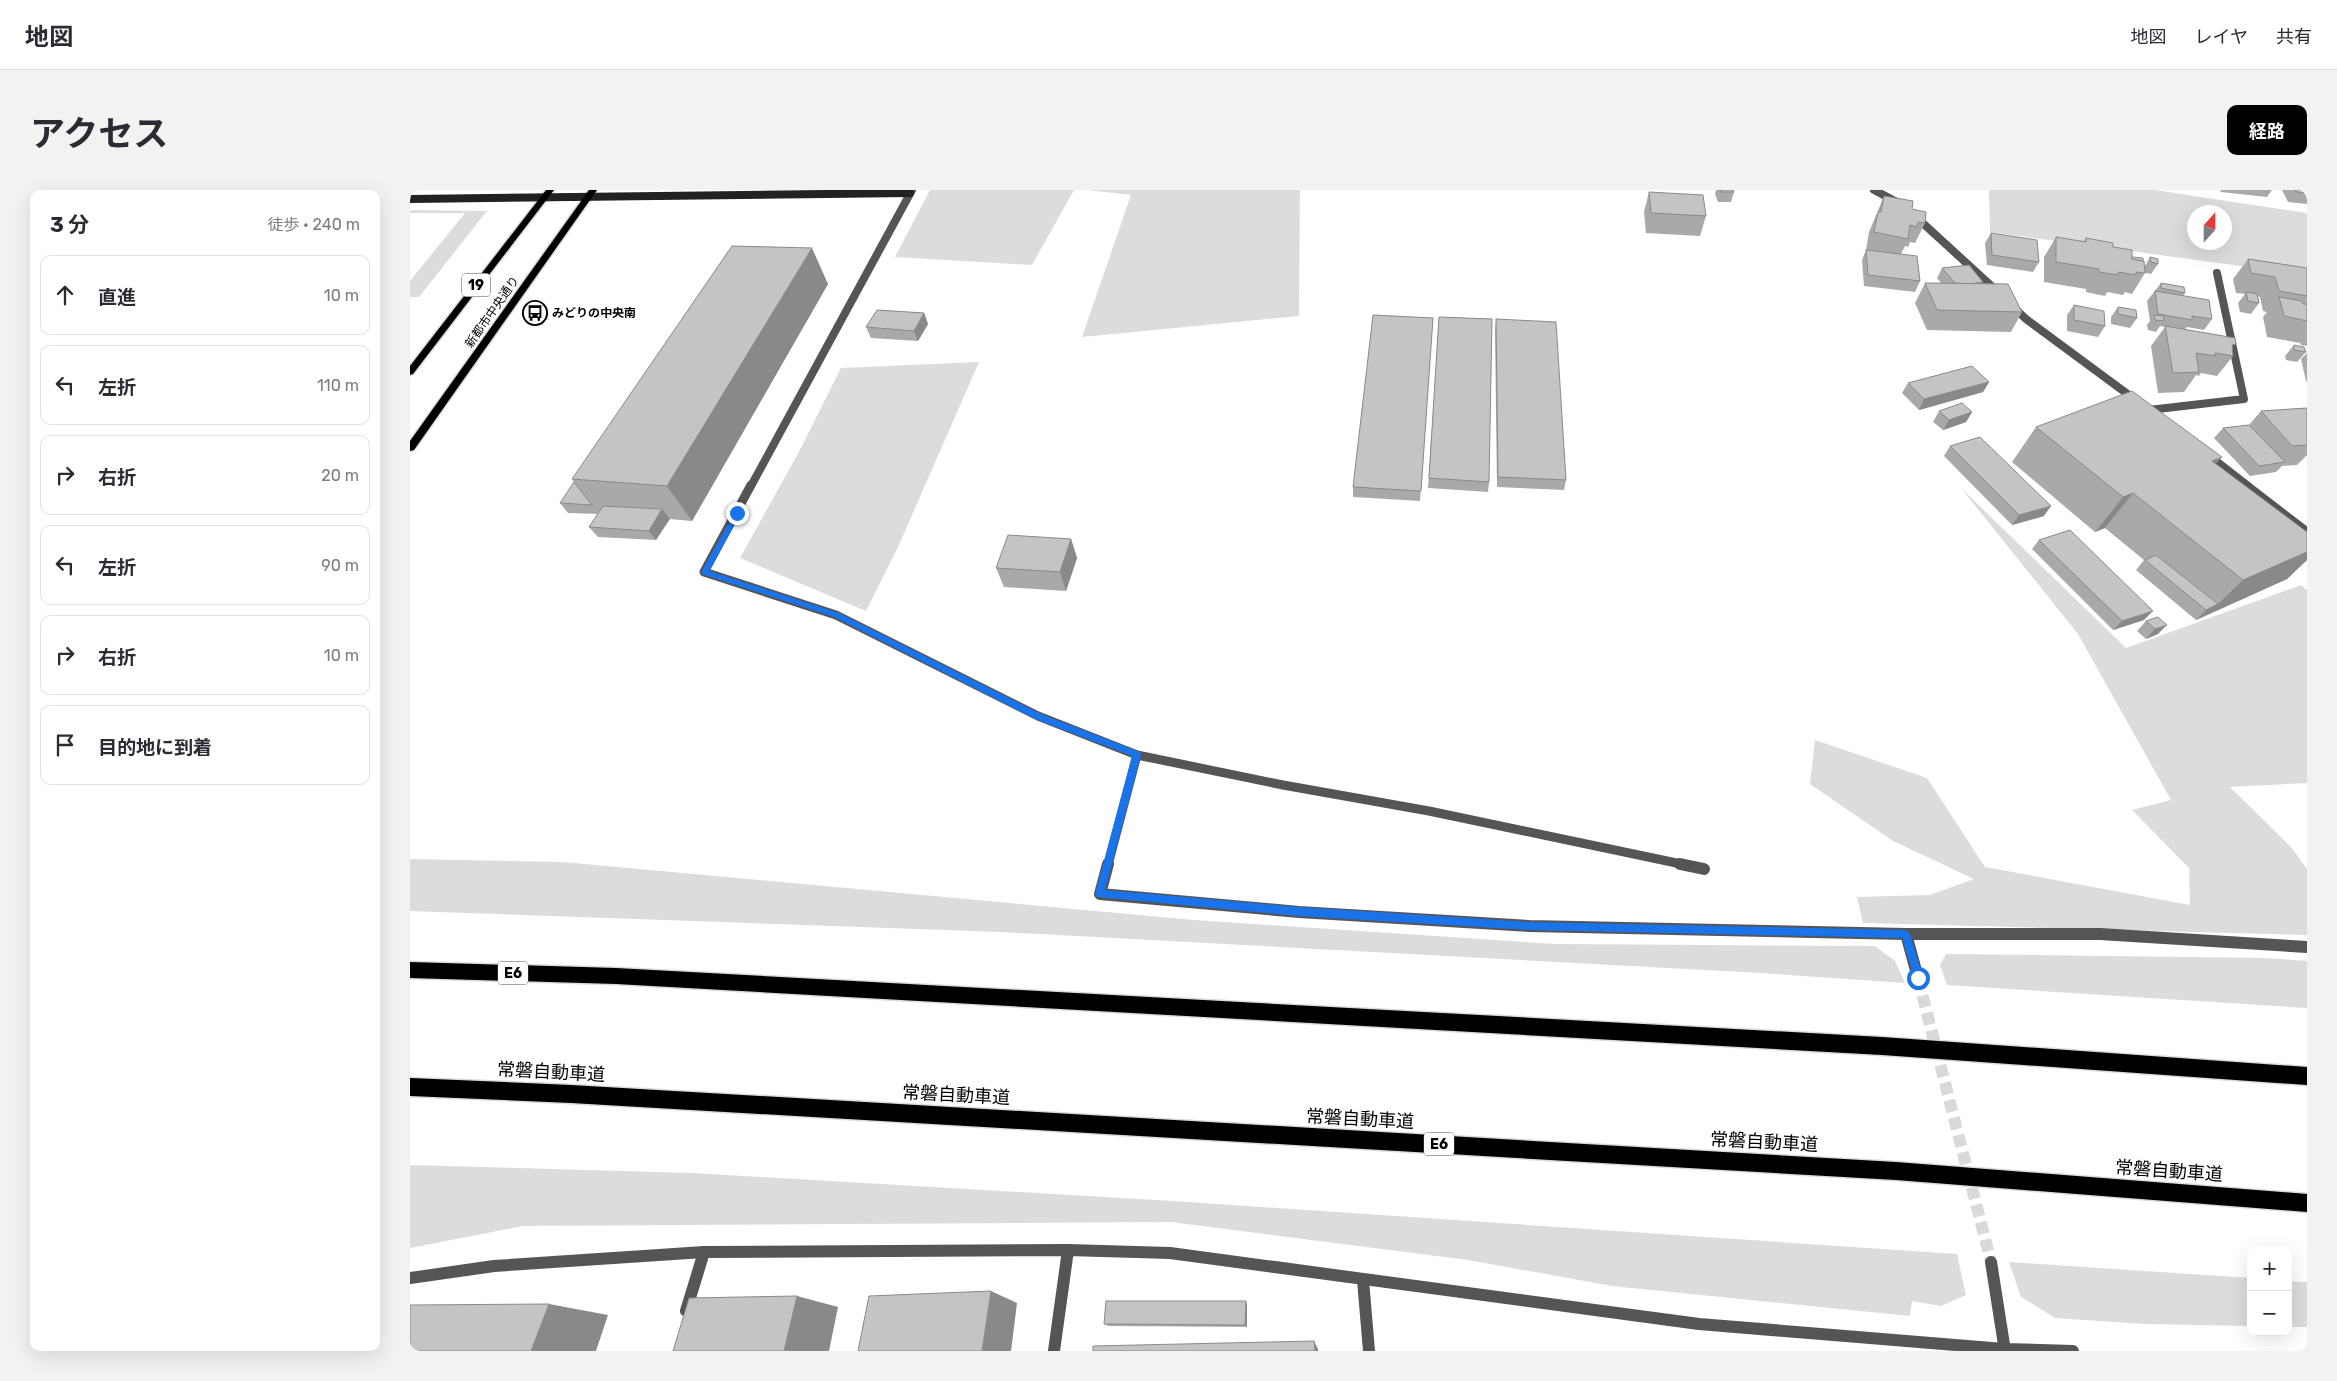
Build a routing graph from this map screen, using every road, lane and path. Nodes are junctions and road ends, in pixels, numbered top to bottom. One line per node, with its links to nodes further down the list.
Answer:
1 (550, 190): 5 (main road, 新都市中央通り / 19)
2 (593, 190): 6 (main road, 新都市中央通り)
3 (1874, 190): 8 (street)
4 (911, 192): 6 (street); 17 (street)
5 (543, 198): 6 (street); 7 (street); 11 (main road, 新都市中央通り / 19)
6 (588, 198): 15 (main road, 新都市中央通り)
7 (410, 199)
8 (1904, 206)
9 (1910, 212): 12 (street)
10 (2217, 273): 12 (street)
11 (410, 372)
12 (2149, 410): 13 (street)
13 (2157, 416)
14 (2196, 446): 16 (street)
15 (410, 448)
16 (2307, 532)
17 (1137, 755): 18 (street); 19 (street)
18 (1704, 869)
19 (1906, 934): 20 (street); 22 (street)
20 (2307, 947)
21 (410, 970): 23 (highway, E6)
22 (1918, 978)
23 (2307, 1076)
24 (410, 1087): 25 (highway, 常磐自動車道 / E6)
25 (2307, 1203)
26 (1068, 1250): 27 (street); 30 (street); 33 (street)
27 (704, 1252): 29 (street); 31 (street)
28 (1991, 1262): 32 (street)
29 (410, 1278)
30 (1363, 1280): 32 (street); 34 (street)
31 (682, 1324)
32 (2004, 1350): 35 (street)
33 (1054, 1351)
34 (1369, 1351)
35 (2073, 1351)

